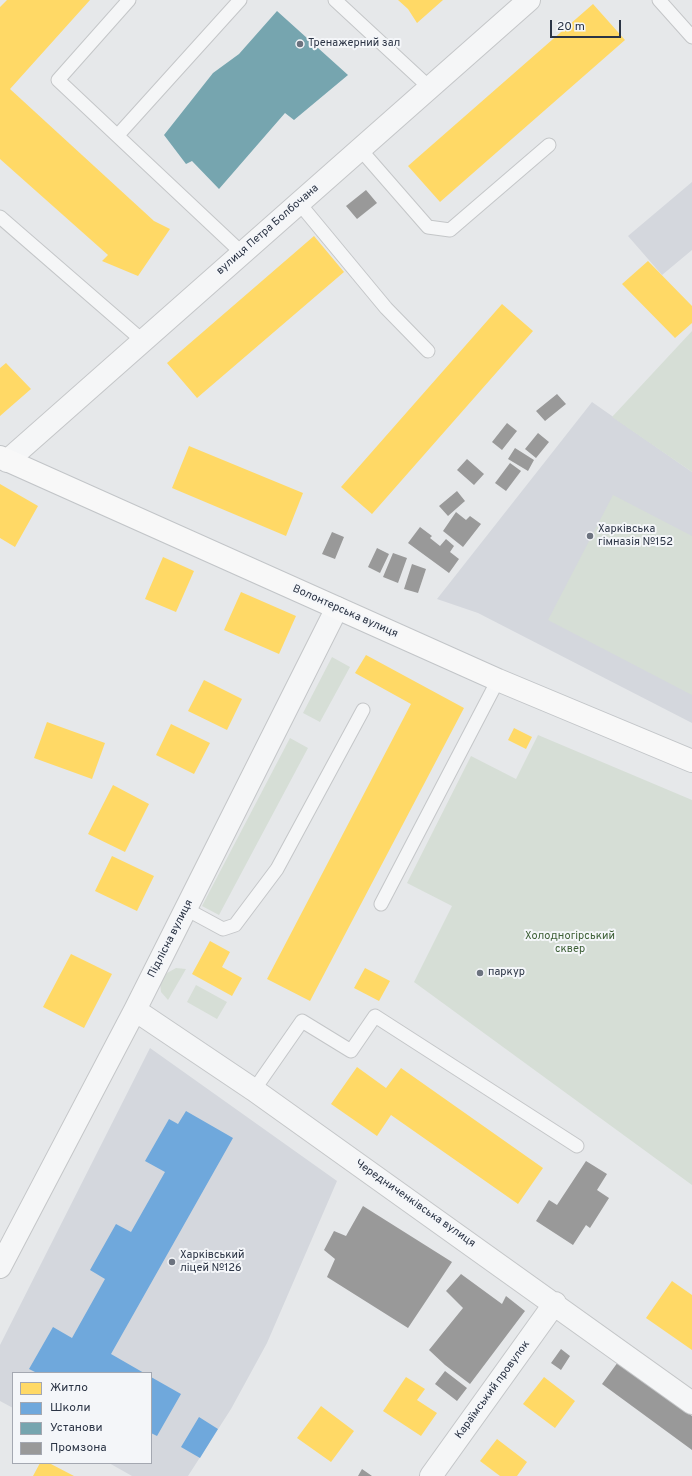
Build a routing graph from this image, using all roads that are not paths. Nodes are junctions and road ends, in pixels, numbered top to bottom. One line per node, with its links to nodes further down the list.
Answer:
1 (129, 0): 8 (lane)
2 (240, 0): 8 (lane)
3 (335, 0): 7 (lane)
4 (529, 0): 7 (street, вулиця Петра Болбочана)
5 (659, 0): 6 (lane)
6 (692, 37)
7 (430, 88): 10 (street, вулиця Петра Болбочана)
8 (118, 135): 13 (lane)
9 (549, 145): 10 (lane)
10 (360, 150): 11 (street, вулиця Петра Болбочана)
11 (299, 203): 13 (street, вулиця Петра Болбочана); 15 (lane)
12 (0, 217): 14 (lane)
13 (242, 253): 14 (street, вулиця Петра Болбочана)
14 (143, 341): 16 (street, вулиця Петра Болбочана)
15 (428, 351)
16 (4, 459): 17 (main road, Волонтерська вулиця)
17 (337, 608): 18 (main road, Волонтерська вулиця); 22 (street, Підлісна вулиця)
18 (498, 680): 20 (main road, Волонтерська вулиця); 21 (lane)
19 (363, 710): 22 (lane)
20 (692, 761)
21 (381, 904)
22 (186, 909): 23 (street, Підлісна вулиця)
23 (135, 1010): 24 (street, Чередниченківська вулиця); 26 (street, Підлісна вулиця)
24 (254, 1090): 25 (lane); 27 (street, Чередниченківська вулиця)
25 (578, 1146)
26 (0, 1267)
27 (555, 1303): 28 (street, Чередниченківська вулиця); 29 (street, Караїмський провулок)
28 (692, 1402)
29 (431, 1476)

